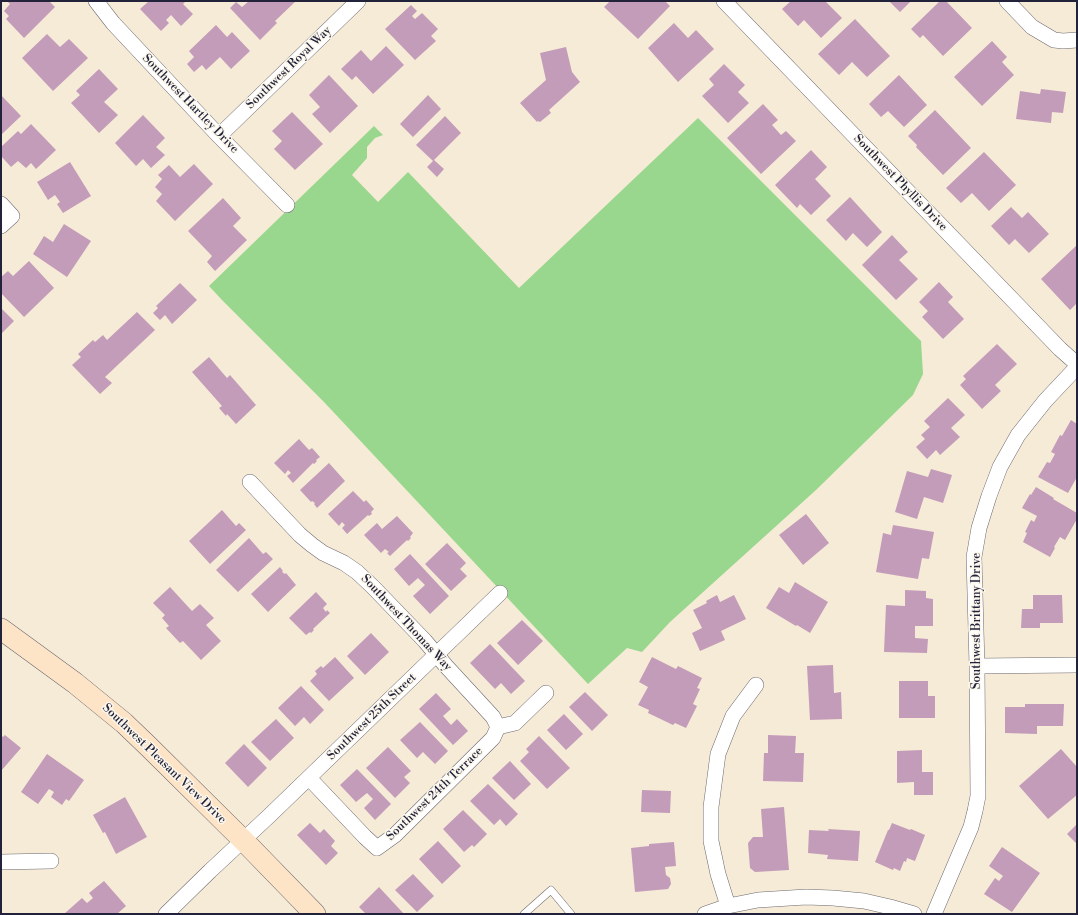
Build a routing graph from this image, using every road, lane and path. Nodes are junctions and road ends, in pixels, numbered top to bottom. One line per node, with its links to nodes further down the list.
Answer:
1 (96, 1): 6 (street, Southwest Hartley Drive)
2 (358, 1): 6 (street, Southwest Royal Way)
3 (724, 1): 10 (street, Southwest Phyllis Drive)
4 (1007, 1): 5 (street)
5 (1077, 40)
6 (219, 136): 8 (street, Southwest Hartley Drive)
7 (1, 204): 9 (street)
8 (287, 205)
9 (1, 226)
10 (1077, 364)
11 (1077, 367): 17 (street, Southwest Brittany Drive)
12 (250, 482): 15 (street, Southwest Thomas Way)
13 (500, 593): 15 (street, Southwest 25th Street)
14 (1, 629): 22 (main road, Southwest Pleasant View Drive)
15 (436, 654): 20 (street, Southwest Thomas Way); 21 (street, Southwest 25th Street)
16 (1077, 665): 17 (street)
17 (977, 666): 32 (street, Southwest Brittany Drive)
18 (756, 685): 25 (street)
19 (546, 693): 20 (street)
20 (498, 727): 21 (street, Southwest 24th Terrace)
21 (309, 778): 22 (street, Southwest 25th Street)
22 (243, 840): 26 (street, Southwest 25th Street); 27 (main road, Southwest Pleasant View Drive)
23 (51, 861): 24 (street)
24 (1, 862)
25 (728, 906): 30 (street); 31 (street)
26 (166, 914)
27 (315, 914)
28 (524, 914): 29 (lane)
29 (571, 914)
30 (705, 914)
31 (914, 914)
32 (934, 914)

